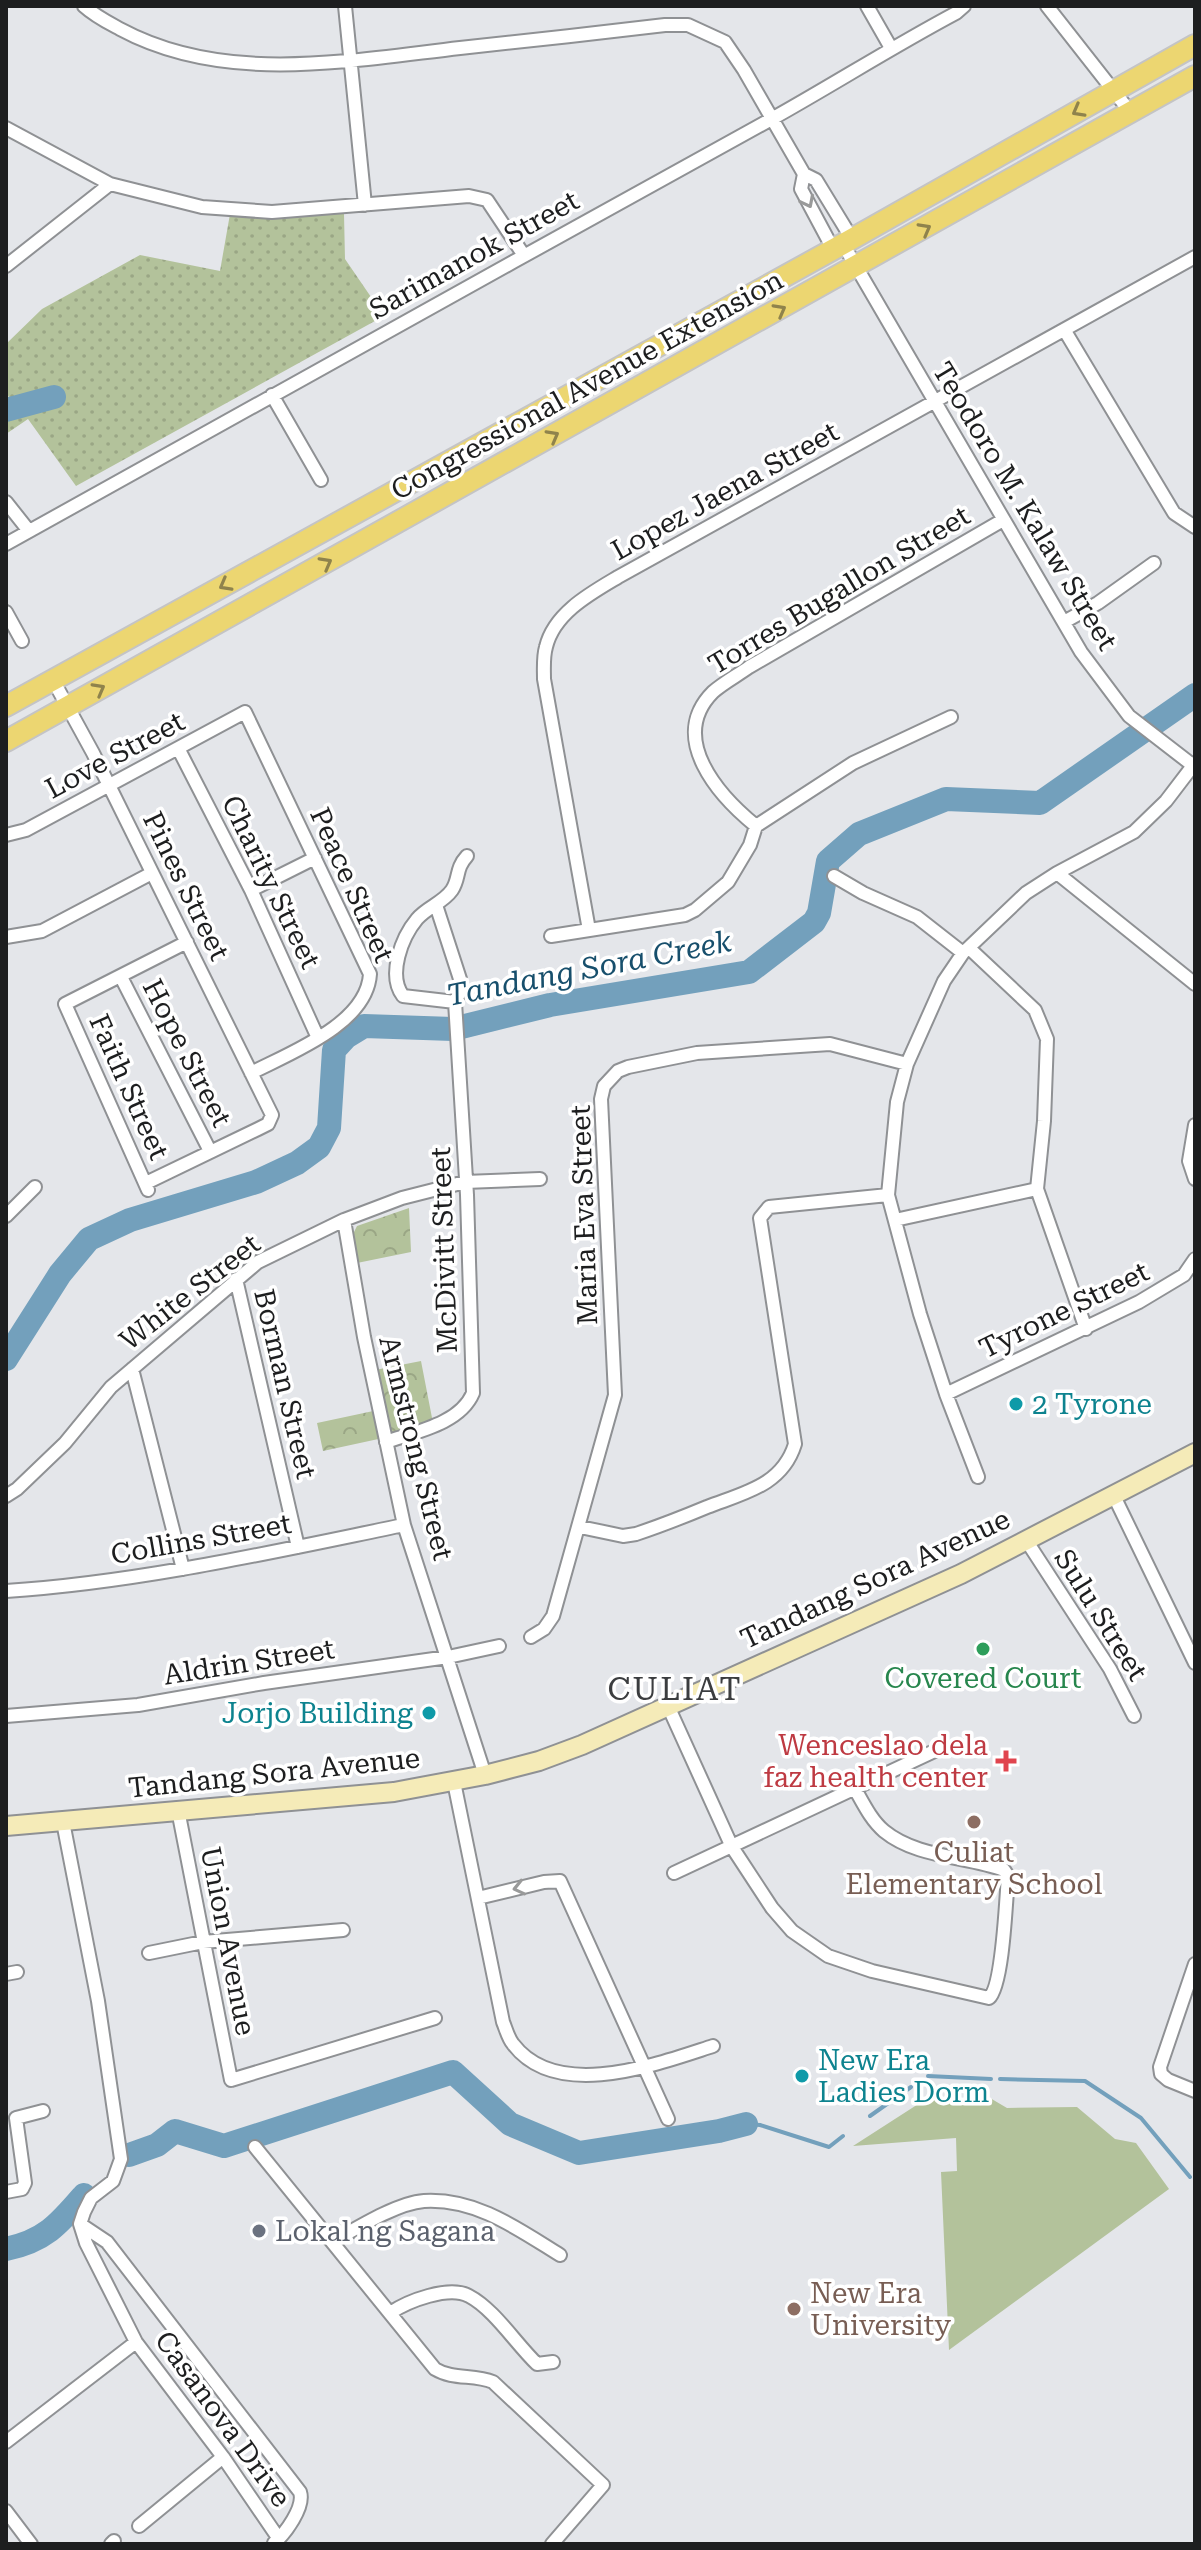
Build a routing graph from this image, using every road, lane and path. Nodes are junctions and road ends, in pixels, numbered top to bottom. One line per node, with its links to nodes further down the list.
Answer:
1 (84, 6): 8 (street, Teodoro M. Kalaw Street)
2 (345, 6): 8 (street)
3 (867, 6): 7 (street)
4 (964, 6): 7 (street, Sarimanok Street)
5 (1047, 6): 10 (street)
6 (1195, 45): 10 (main road, Congressional Avenue Extension)
7 (891, 48): 12 (street, Sarimanok Street)
8 (352, 60): 12 (street, Teodoro M. Kalaw Street); 16 (street)
9 (1195, 76): 11 (main road, Congressional Avenue Extension)
10 (1114, 91): 11 (street); 17 (main road, Congressional Avenue Extension, one-way to 17)
11 (1131, 113): 21 (main road, Congressional Avenue Extension, one-way to 11)
12 (772, 119): 14 (street, Teodoro M. Kalaw Street); 18 (street, Sarimanok Street)
13 (6, 128): 15 (street)
14 (804, 174): 17 (street, Teodoro M. Kalaw Street); 17 (street, Teodoro M. Kalaw Street, one-way to 17)
15 (110, 184): 16 (street); 20 (street)
16 (365, 205): 18 (street)
17 (843, 244): 21 (street, Teodoro M. Kalaw Street); 23 (main road, Congressional Avenue Extension)
18 (523, 254): 24 (street, Sarimanok Street)
19 (1195, 257): 22 (street, Lopez Jaena Street)
20 (6, 266)
21 (857, 267): 25 (street, Teodoro M. Kalaw Street); 26 (main road, Congressional Avenue Extension, one-way to 21)
22 (1065, 331): 25 (street, Lopez Jaena Street); 30 (street)
23 (581, 388): 26 (main road); 37 (main road, Congressional Avenue Extension, one-way to 37)
24 (272, 395): 27 (street); 31 (street, Sarimanok Street)
25 (934, 403): 29 (street, Teodoro M. Kalaw Street); 55 (street, Lopez Jaena Street)
26 (595, 413): 39 (main road, Congressional Avenue Extension, one-way to 26)
27 (321, 480)
28 (6, 502): 31 (street)
29 (1003, 520): 35 (street, Teodoro M. Kalaw Street); 46 (street, Torres Bugallon Street)
30 (1195, 527)
31 (29, 531): 32 (street, Sarimanok Street)
32 (6, 544)
33 (1154, 563): 35 (street)
34 (6, 612): 36 (street)
35 (1064, 622): 44 (street, Teodoro M. Kalaw Street)
36 (22, 641)
37 (53, 680): 38 (main road, Congressional Avenue Extension); 39 (street, Pines Street)
38 (6, 706)
39 (68, 706): 42 (main road, Congressional Avenue Extension); 45 (street, Pines Street)
40 (245, 712): 43 (street, Love Street); 49 (street, Peace Street)
41 (951, 717): 46 (street)
42 (6, 741)
43 (178, 748): 45 (street, Love Street); 53 (street, Charity Street)
44 (1194, 766): 51 (street)
45 (108, 784): 47 (street, Love Street); 50 (street, Pines Street)
46 (756, 826): 55 (street)
47 (6, 835)
48 (467, 856): 54 (street)
49 (315, 858): 53 (street); 63 (street, Peace Street)
50 (152, 873): 57 (street); 58 (street, Pines Street)
51 (1057, 873): 59 (street); 61 (street)
52 (834, 876): 59 (street)
53 (251, 890): 63 (street, Charity Street)
54 (436, 905): 62 (street, McDivitt Street); 62 (street)
55 (589, 930): 56 (street)
56 (551, 936)
57 (6, 937)
58 (187, 942): 60 (street, Faith Street); 65 (street, Pines Street)
59 (966, 951): 64 (street); 73 (street)
60 (121, 977): 68 (street, Hope Street); 68 (street, Faith Street)
61 (1195, 984)
62 (455, 1002): 71 (street, McDivitt Street)
63 (318, 1038): 65 (street, Peace Street)
64 (907, 1064): 74 (street); 89 (street, Maria Eva Street)
65 (251, 1073): 66 (street, Pines Street)
66 (272, 1115): 68 (street, Faith Street)
67 (1195, 1125): 70 (street)
68 (210, 1151)
69 (540, 1179): 71 (street, White Street)
70 (1195, 1179)
71 (465, 1182): 76 (street, White Street); 83 (street, McDivitt Street)
72 (35, 1187): 75 (street)
73 (1037, 1189): 77 (street); 80 (street)
74 (888, 1195): 77 (street); 89 (street)
75 (6, 1216)
76 (344, 1220): 79 (street, White Street); 83 (street, Armstrong Street)
77 (895, 1220): 82 (street)
78 (1195, 1259): 80 (street, Tyrone Street)
79 (236, 1279): 81 (street, White Street); 91 (street, Borman Street)
80 (1086, 1329): 82 (street, Tyrone Street)
81 (132, 1369): 87 (street, White Street); 92 (street)
82 (946, 1394): 85 (street)
83 (386, 1442): 88 (street, Armstrong Street)
84 (1195, 1453): 86 (main road, Tandang Sora Avenue)
85 (978, 1477)
86 (1113, 1494): 90 (main road, Tandang Sora Avenue); 97 (street)
87 (6, 1496)
88 (404, 1525): 91 (street, Collins Street); 96 (street, Armstrong Street)
89 (580, 1527): 94 (street, Maria Eva Street)
90 (1026, 1540): 98 (main road, Tandang Sora Avenue); 100 (street, Sulu Street)
91 (298, 1547): 92 (street, Collins Street)
92 (183, 1569): 93 (street, Collins Street)
93 (6, 1591)
94 (531, 1637)
95 (499, 1646): 96 (street, Aldrin Street)
96 (448, 1657): 99 (street, Aldrin Street); 102 (street, Armstrong Street)
97 (1195, 1663)
98 (668, 1706): 102 (main road, Tandang Sora Avenue); 108 (street)
99 (6, 1716)
100 (1134, 1716)
101 (943, 1747): 104 (street)
102 (485, 1775): 103 (main road, Tandang Sora Avenue)
103 (454, 1782): 105 (main road, Tandang Sora Avenue); 110 (street)
104 (855, 1789): 108 (street); 108 (street)
105 (178, 1810): 106 (main road, Tandang Sora Avenue); 112 (street, Union Avenue)
106 (63, 1822): 107 (main road, Tandang Sora Avenue); 123 (street)
107 (6, 1826)
108 (732, 1847): 109 (street)
109 (674, 1873)
110 (478, 1898): 117 (street, one-way to 110); 117 (street)
111 (343, 1930): 112 (street)
112 (203, 1942): 113 (street); 115 (street, Union Avenue)
113 (149, 1953)
114 (1195, 1964): 118 (street)
115 (435, 2018)
116 (713, 2046): 117 (street)
117 (645, 2067): 120 (street)
118 (1195, 2091)
119 (43, 2111): 122 (street)
120 (668, 2119)
121 (255, 2147): 124 (street)
122 (6, 2192)
123 (80, 2224): 127 (street, Casanova Drive); 133 (street, Casanova Drive)
124 (334, 2241): 125 (street); 126 (street)
125 (560, 2255)
126 (390, 2313): 128 (street); 135 (street)
127 (136, 2342): 129 (street); 130 (street, Casanova Drive)
128 (553, 2362)
129 (6, 2442)
130 (223, 2457): 132 (street); 133 (street, Casanova Drive)
131 (6, 2511): 134 (street)
132 (139, 2526)
133 (276, 2542)
134 (31, 2544)
135 (552, 2544)

